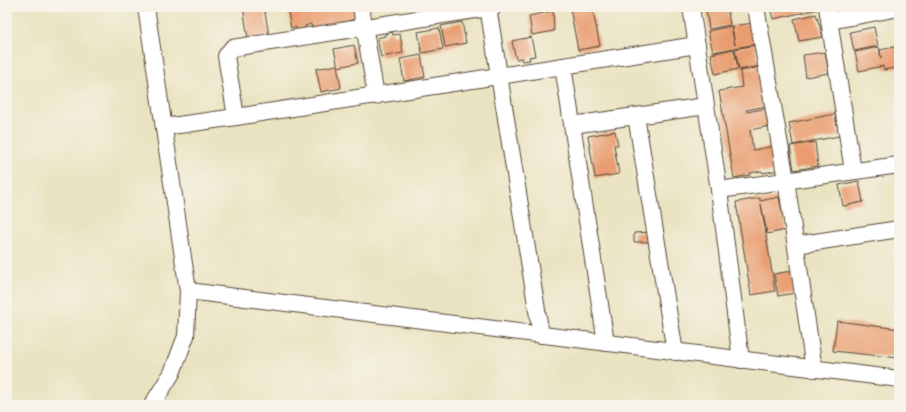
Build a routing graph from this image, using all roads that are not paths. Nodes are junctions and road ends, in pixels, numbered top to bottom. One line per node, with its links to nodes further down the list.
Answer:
1 (146, 7): 17 (street)
2 (361, 7): 8 (street)
3 (490, 7): 8 (street); 11 (street)
4 (691, 7): 9 (street)
5 (756, 7): 20 (street)
6 (899, 8): 7 (street)
7 (829, 14): 19 (street)
8 (364, 27): 12 (street); 15 (street)
9 (697, 45): 10 (street); 13 (street)
10 (563, 66): 11 (street); 16 (street)
11 (500, 76): 12 (street); 25 (street)
12 (376, 96): 15 (street)
13 (706, 106): 14 (street); 21 (street)
14 (636, 116): 16 (street); 27 (street)
15 (236, 118): 17 (street)
16 (572, 125): 26 (street)
17 (164, 127): 24 (street)
18 (899, 165): 19 (street)
19 (853, 171): 20 (street)
20 (786, 180): 21 (street); 23 (street)
21 (719, 190): 28 (street)
22 (899, 229): 23 (street)
23 (796, 245): 29 (street)
24 (188, 291): 25 (street); 31 (street)
25 (541, 335): 26 (street)
26 (606, 343): 27 (street)
27 (675, 352): 28 (street)
28 (741, 360): 29 (street)
29 (814, 369): 30 (street)
30 (899, 379)
31 (152, 405)

